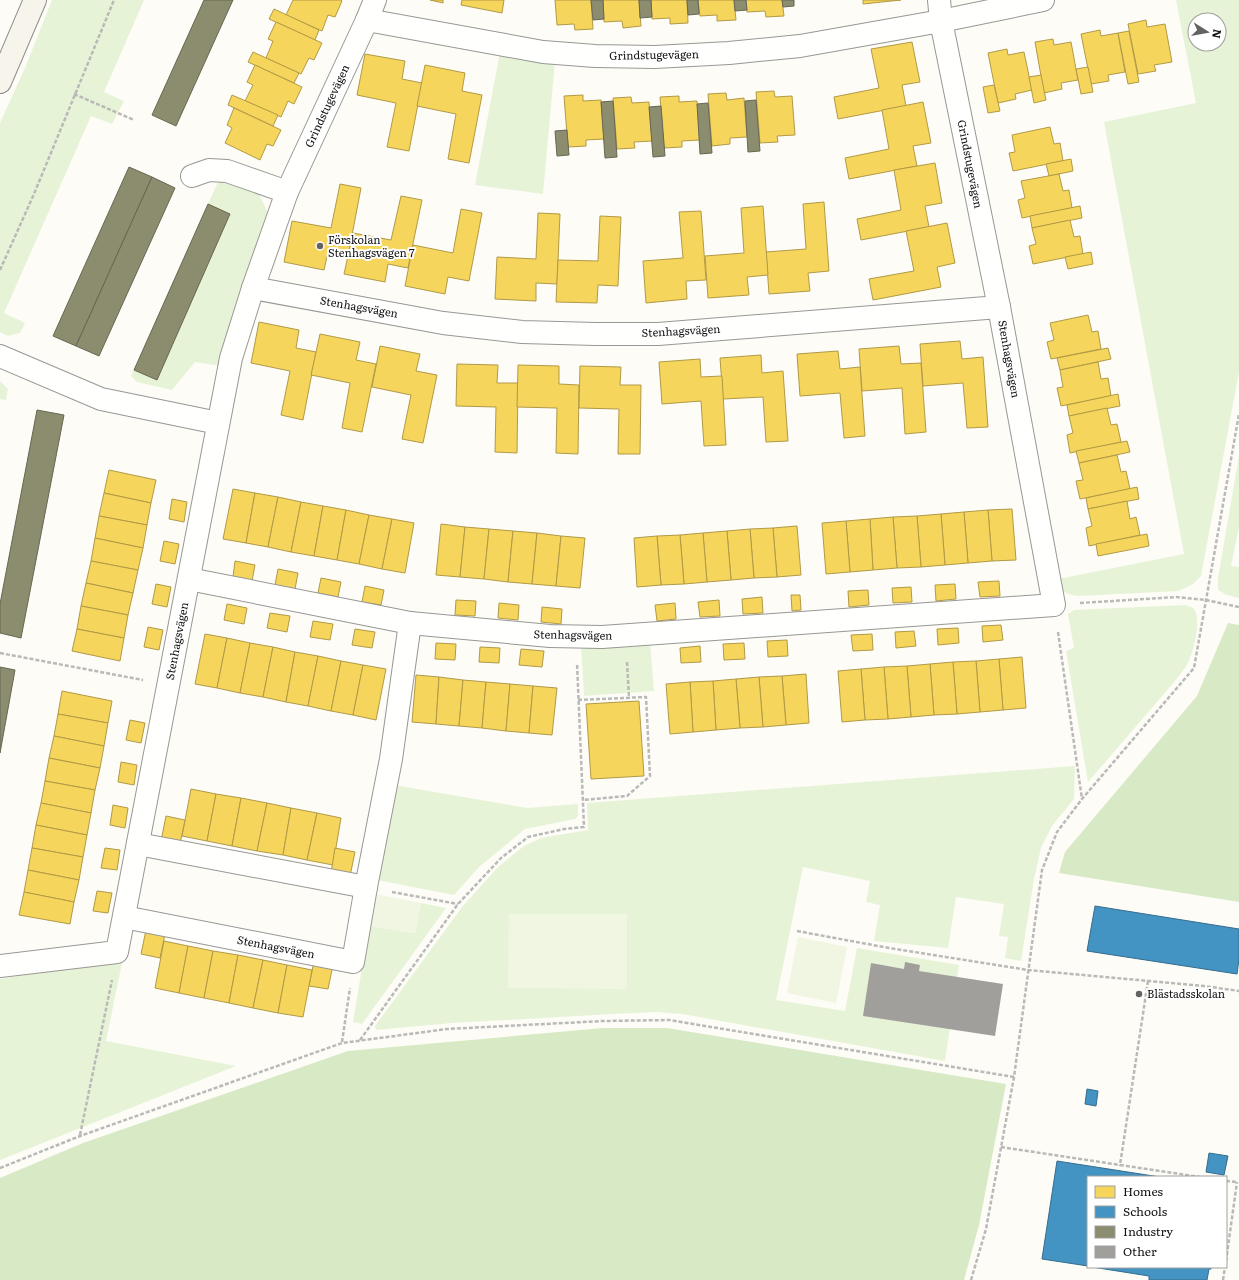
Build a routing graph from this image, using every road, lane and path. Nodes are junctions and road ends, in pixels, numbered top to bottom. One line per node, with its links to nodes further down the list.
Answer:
1 (35, 0): 7 (main road)
2 (114, 0): 8 (path)
3 (375, 0): 6 (street, Grindstugevägen)
4 (1043, 0): 5 (street, Grindstugevägen)
5 (940, 10): 6 (street, Grindstugevägen); 14 (street, Grindstugevägen)
6 (367, 20): 11 (street, Grindstugevägen)
7 (0, 82)
8 (74, 94): 9 (path); 12 (path)
9 (134, 120)
10 (192, 176): 11 (street)
11 (287, 192): 13 (street, Grindstugevägen)
12 (0, 270)
13 (253, 288): 14 (street, Stenhagsvägen); 17 (street, Stenhagsvägen)
14 (999, 307): 20 (street, Stenhagsvägen)
15 (0, 356): 17 (street)
16 (1239, 414): 19 (path)
17 (218, 423): 18 (street, Stenhagsvägen)
18 (189, 579): 22 (street, Stenhagsvägen); 26 (street, Stenhagsvägen)
19 (1206, 600): 20 (path); 21 (path); 29 (path)
20 (1054, 605): 23 (street, Stenhagsvägen); 29 (path)
21 (1239, 607)
22 (410, 623): 24 (street, Stenhagsvägen); 32 (street)
23 (630, 635): 24 (street, Stenhagsvägen); 27 (path)
24 (576, 636): 28 (path)
25 (0, 652): 26 (path)
26 (169, 685): 31 (street, Stenhagsvägen)
27 (629, 697): 28 (path); 30 (path)
28 (578, 700): 30 (path)
29 (1082, 799): 39 (path)
30 (582, 800): 33 (path)
31 (138, 844): 32 (street); 34 (street, Stenhagsvägen)
32 (366, 887): 33 (path); 37 (street)
33 (458, 904): 42 (path)
34 (124, 917): 36 (street, Stenhagsvägen); 37 (street, Stenhagsvägen)
35 (797, 931): 39 (path)
36 (117, 952): 38 (street); 45 (path)
37 (353, 962): 43 (path)
38 (0, 966)
39 (1028, 970): 40 (path); 44 (path)
40 (1148, 981): 41 (path); 47 (path)
41 (1239, 991)
42 (360, 1040): 43 (path); 44 (path)
43 (342, 1042): 45 (path)
44 (1014, 1077): 46 (path)
45 (80, 1136): 48 (path)
46 (1001, 1147): 47 (path); 54 (path)
47 (1120, 1166): 49 (path)
48 (0, 1168)
49 (1193, 1176)
50 (1227, 1181): 51 (path)
51 (1238, 1182): 52 (path)
52 (1227, 1254)
53 (1225, 1268): 55 (path)
54 (972, 1280)
55 (1223, 1280)

